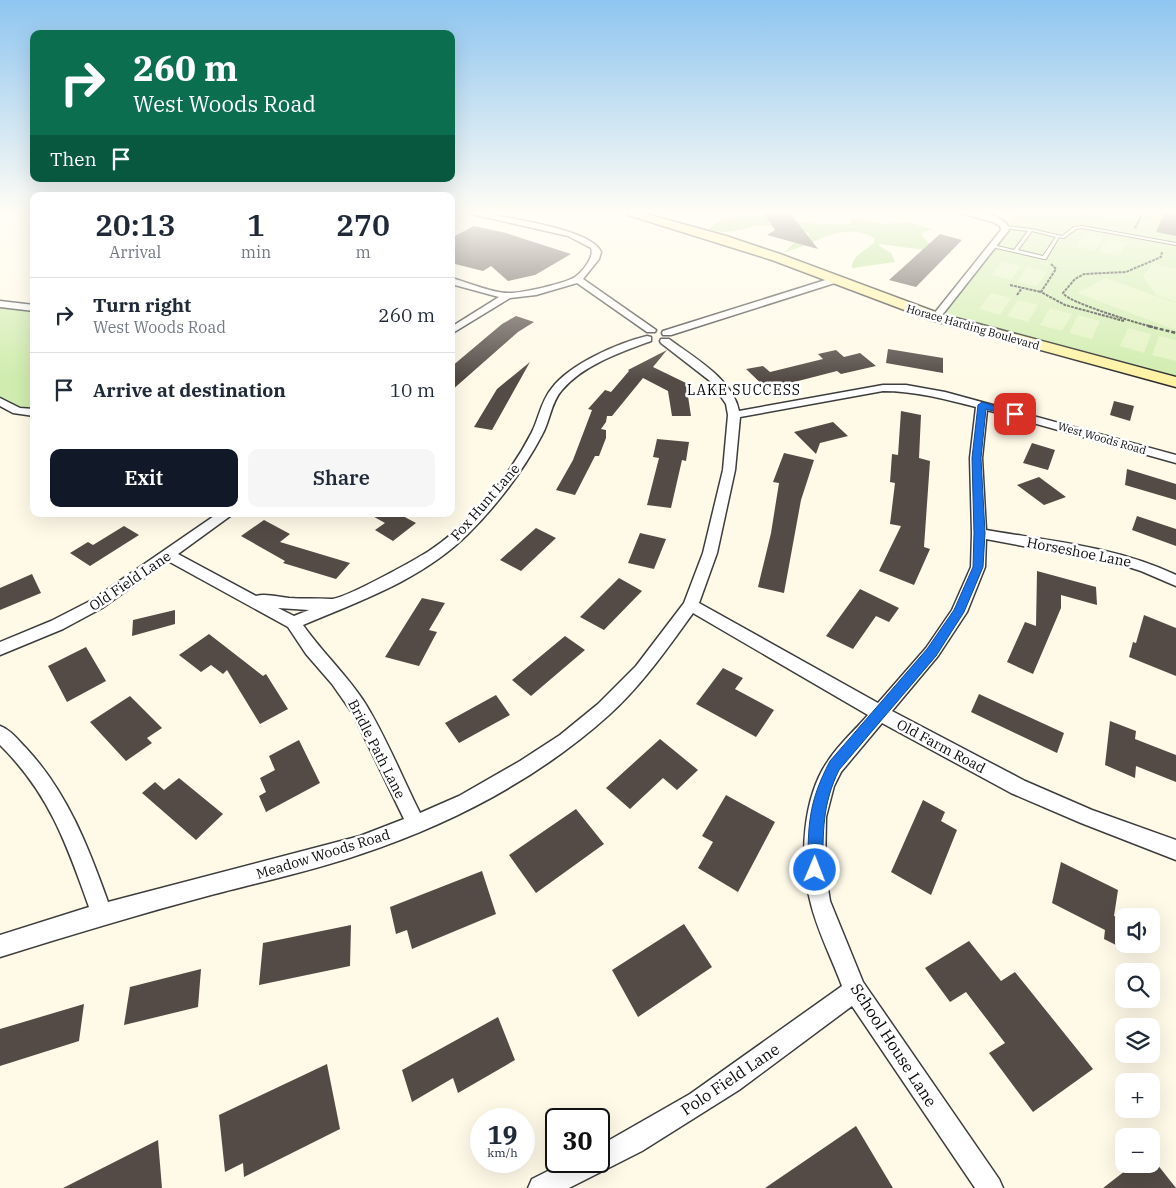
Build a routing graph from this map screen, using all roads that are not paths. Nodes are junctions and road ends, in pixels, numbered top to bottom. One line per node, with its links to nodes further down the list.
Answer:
1 (588, 268): 4 (street)
2 (803, 268): 5 (street, Horace Harding Boulevard)
3 (975, 268): 10 (street)
4 (578, 280): 7 (street); 14 (street, Meadow Woods Road)
5 (835, 280): 10 (street, Horace Harding Boulevard); 14 (street, Fox Hunt Lane)
6 (455, 282): 7 (street)
7 (507, 296): 11 (street)
8 (0, 304): 9 (street)
9 (30, 308)
10 (936, 317): 15 (street, Horace Harding Boulevard)
11 (465, 324): 12 (street); 13 (street)
12 (455, 329)
13 (455, 334)
14 (657, 336): 19 (street, Meadow Woods Road); 26 (street, Fox Hunt Lane)
15 (1176, 382)
16 (0, 401): 18 (street)
17 (982, 405): 19 (street, West Woods Road); 20 (street, West Woods Road); 22 (street, School House Lane)
18 (30, 413)
19 (734, 415): 27 (street, Meadow Woods Road)
20 (1176, 459)
21 (222, 517): 23 (street, Old Field Lane)
22 (979, 533): 24 (street, Horseshoe Lane); 30 (street, School House Lane)
23 (168, 555): 25 (street, Bridle Path Lane); 29 (street, Old Field Lane)
24 (1176, 581)
25 (250, 598): 26 (street, Fox Hunt Lane); 28 (street, Bridle Path Lane)
26 (340, 603): 28 (street, Fox Hunt Lane)
27 (691, 605): 30 (street, Old Farm Road); 32 (street, Meadow Woods Road)
28 (293, 623): 32 (street, Bridle Path Lane)
29 (0, 649)
30 (880, 712): 33 (street, Old Farm Road); 36 (street, School House Lane)
31 (0, 734): 34 (street)
32 (416, 824): 34 (street, Meadow Woods Road)
33 (1176, 850)
34 (102, 914): 35 (street, Meadow Woods Road)
35 (0, 946)
36 (855, 990): 37 (street, Polo Field Lane); 40 (street, School House Lane)
37 (610, 1154)
38 (572, 1173): 39 (street, Polo Field Lane)
39 (541, 1188)
40 (990, 1188)

